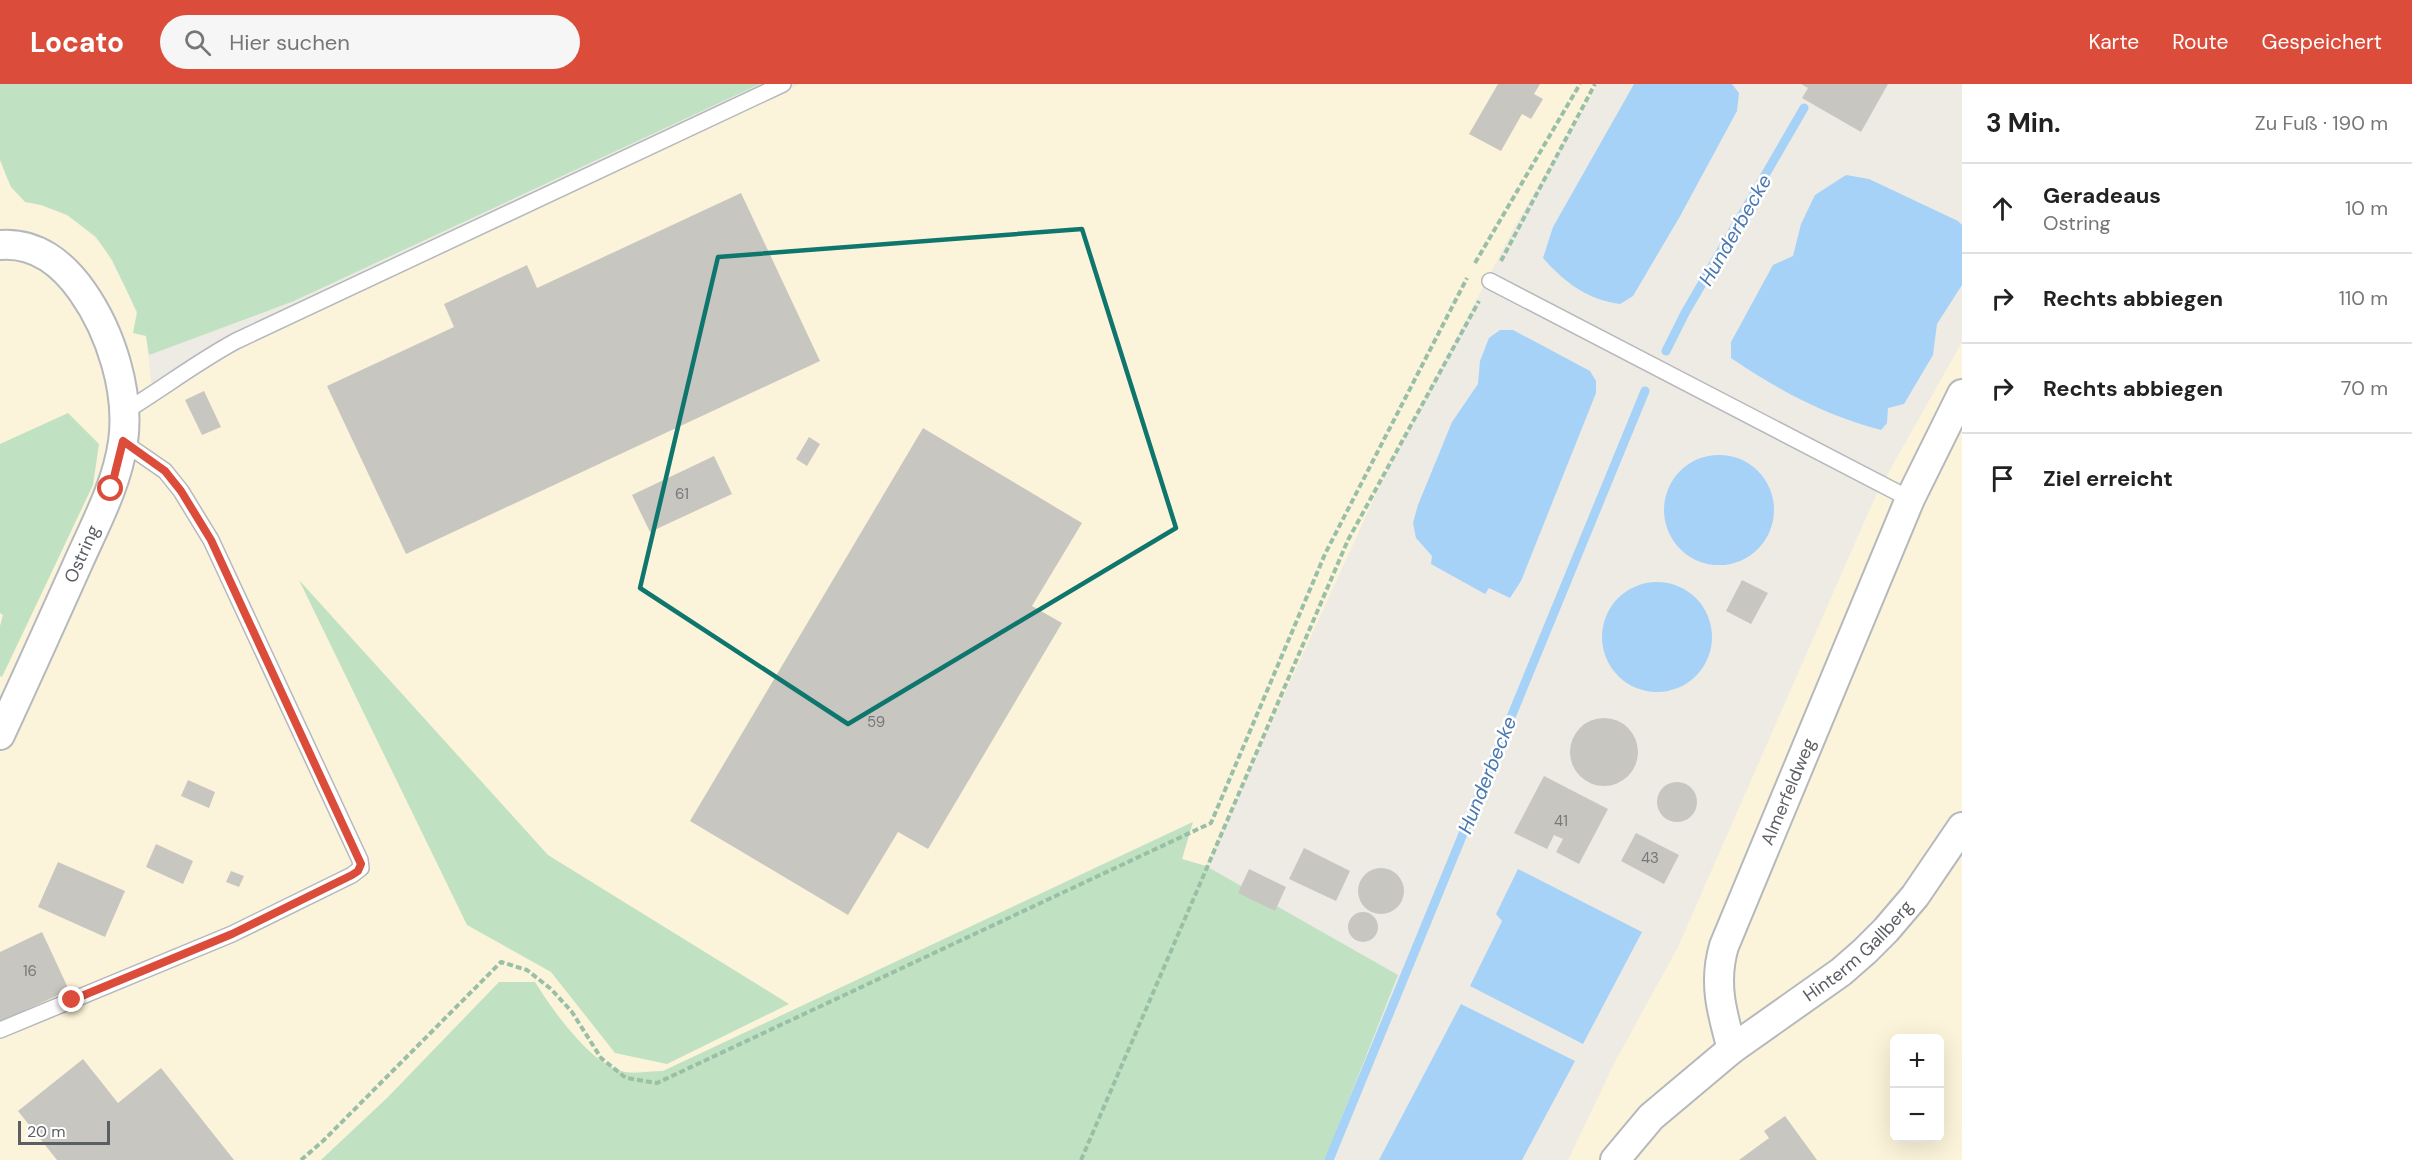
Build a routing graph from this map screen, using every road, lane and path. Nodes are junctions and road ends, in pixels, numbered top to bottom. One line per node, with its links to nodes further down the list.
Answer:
1 (783, 84): 7 (lane)
2 (1580, 84): 14 (path)
3 (1595, 84): 5 (path)
4 (0, 245): 7 (street, Ostring)
5 (1490, 281): 9 (lane); 15 (path)
6 (1962, 394): 9 (street, Almerfeldweg)
7 (124, 412): 8 (street, Ostring)
8 (123, 441): 10 (street, Ostring); 12 (lane)
9 (1910, 500): 13 (street, Almerfeldweg)
10 (0, 735)
11 (1962, 828): 13 (street, Hinterm Gallberg)
12 (0, 1030)
13 (1732, 1049): 16 (street)
14 (301, 1160)
15 (1081, 1160)
16 (1615, 1160)

